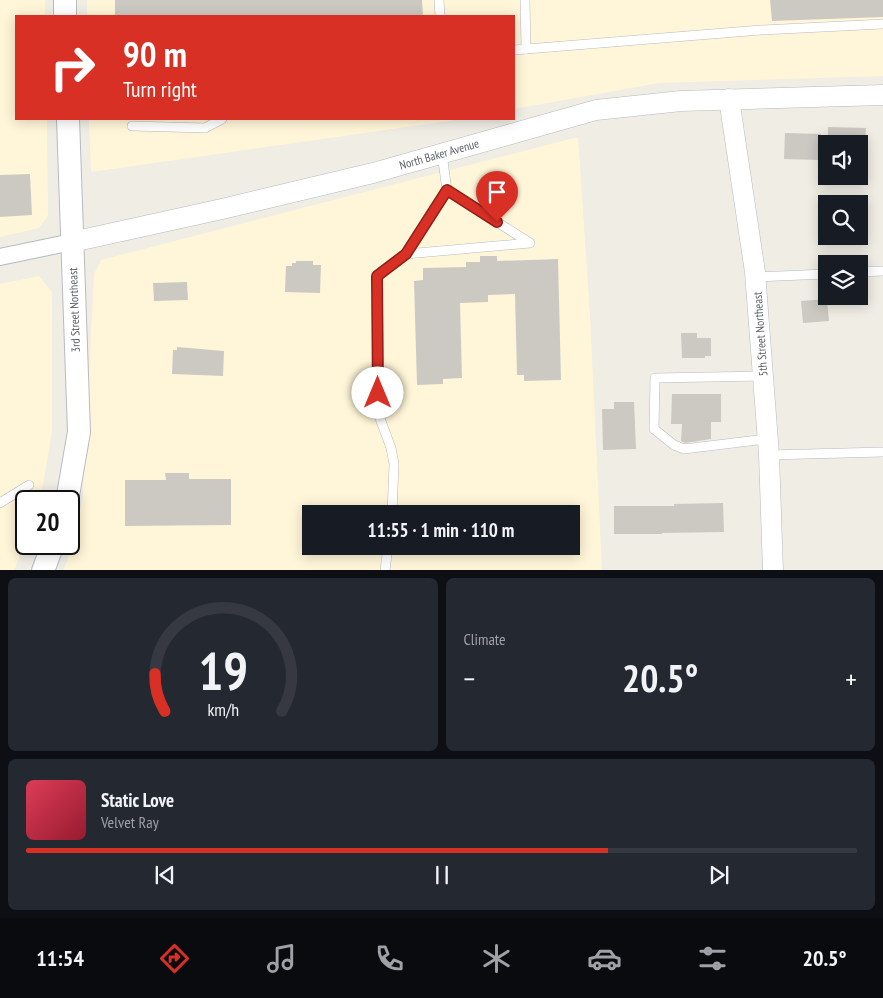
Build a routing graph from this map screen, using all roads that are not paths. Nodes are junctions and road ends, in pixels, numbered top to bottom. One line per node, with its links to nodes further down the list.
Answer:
1 (65, 0): 4 (main road)
2 (439, 0): 5 (lane)
3 (525, 0): 7 (lane)
4 (65, 15)
5 (440, 15)
6 (883, 24): 7 (lane)
7 (526, 49): 8 (lane)
8 (515, 50)
9 (883, 95): 10 (street, North Baker Avenue)
10 (729, 99): 14 (street, North Baker Avenue); 22 (street, 5th Street Northeast)
11 (68, 120): 16 (main road, 3rd Street Northeast)
12 (220, 120): 13 (lane)
13 (132, 126)
14 (442, 154): 15 (lane); 16 (street, North Baker Avenue)
15 (447, 190): 17 (lane); 17 (lane)
16 (72, 242): 18 (street, North Baker Avenue); 27 (main road, 3rd Street Northeast)
17 (406, 254): 29 (lane)
18 (0, 257)
19 (883, 271): 20 (lane)
20 (868, 272)
21 (818, 274): 22 (lane)
22 (756, 277): 23 (street, 5th Street Northeast)
23 (763, 376): 24 (street, 5th Street Northeast); 24 (lane)
24 (768, 447): 25 (lane); 34 (street, 5th Street Northeast)
25 (883, 452)
26 (29, 486): 28 (lane)
27 (69, 490)
28 (0, 503)
29 (392, 505)
30 (49, 555): 32 (main road)
31 (387, 555): 33 (lane)
32 (43, 570)
33 (385, 570)
34 (773, 570)

